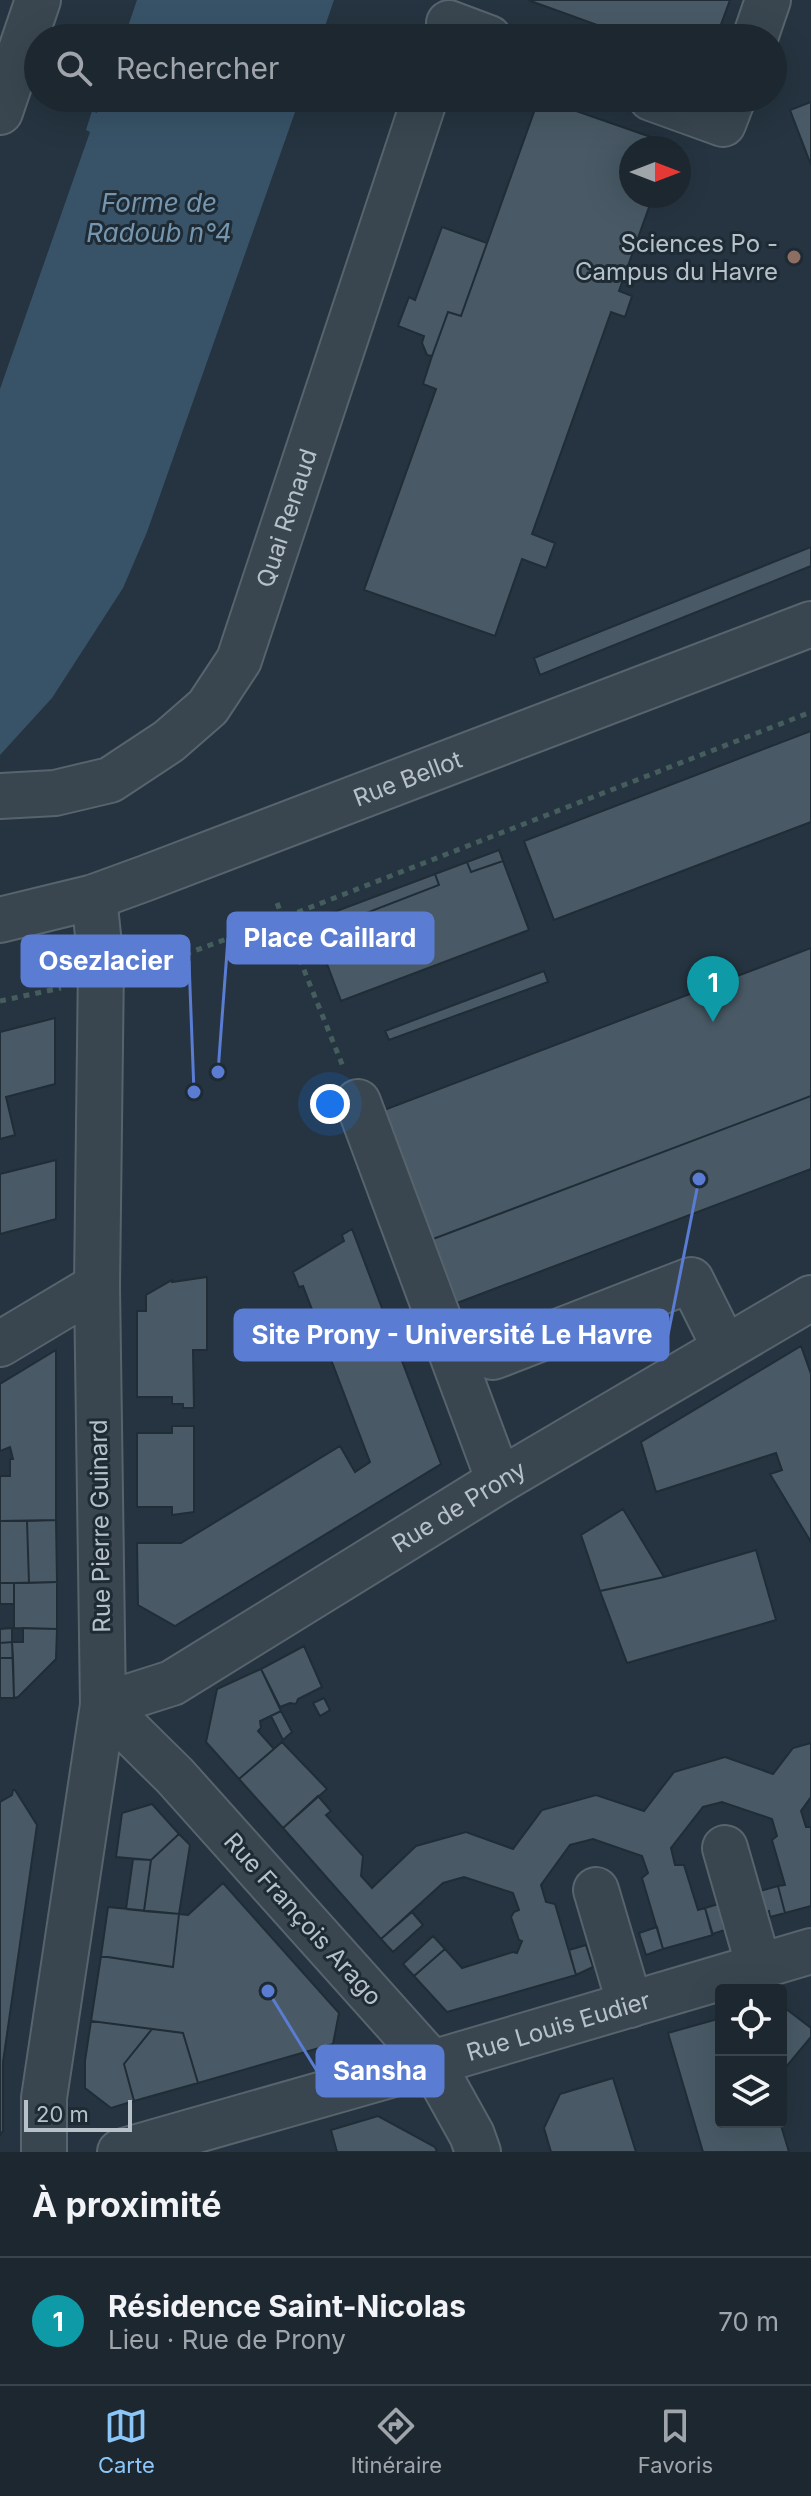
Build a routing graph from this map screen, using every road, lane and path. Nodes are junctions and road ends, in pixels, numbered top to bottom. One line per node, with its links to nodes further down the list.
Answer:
1 (38, 0): 3 (street)
2 (768, 0): 4 (street)
3 (30, 24)
4 (760, 24)
5 (24, 41): 6 (street)
6 (0, 112)
7 (420, 112): 12 (street, Quai Renaud)
8 (690, 112): 9 (street)
9 (728, 112)
10 (811, 624): 13 (street, Rue Bellot)
11 (811, 712): 15 (path)
12 (0, 796)
13 (94, 897): 16 (street, Rue Bellot); 19 (street, Rue Pierre Guinard)
14 (277, 903): 15 (path)
15 (283, 918): 17 (path); 18 (path)
16 (0, 920)
17 (172, 960)
18 (358, 1102): 24 (street)
19 (97, 1286): 21 (street); 25 (street, Rue Pierre Guinard)
20 (811, 1298): 22 (street, Rue de Prony)
21 (0, 1344)
22 (725, 1348): 23 (street); 24 (street, Rue de Prony)
23 (493, 1357)
24 (499, 1481): 25 (street, Rue de Prony)
25 (103, 1705): 30 (street, Rue François Arago); 31 (street, Rue Pierre Guinard)
26 (725, 1848): 28 (street)
27 (596, 1890): 29 (street)
28 (792, 1964): 29 (street, Rue Louis Eudier)
29 (630, 2005): 30 (street, Rue Louis Eudier)
30 (432, 2063): 32 (street, Rue Louis Eudier); 33 (street, Rue François Arago)
31 (44, 2152)
32 (120, 2152)
33 (478, 2152)

